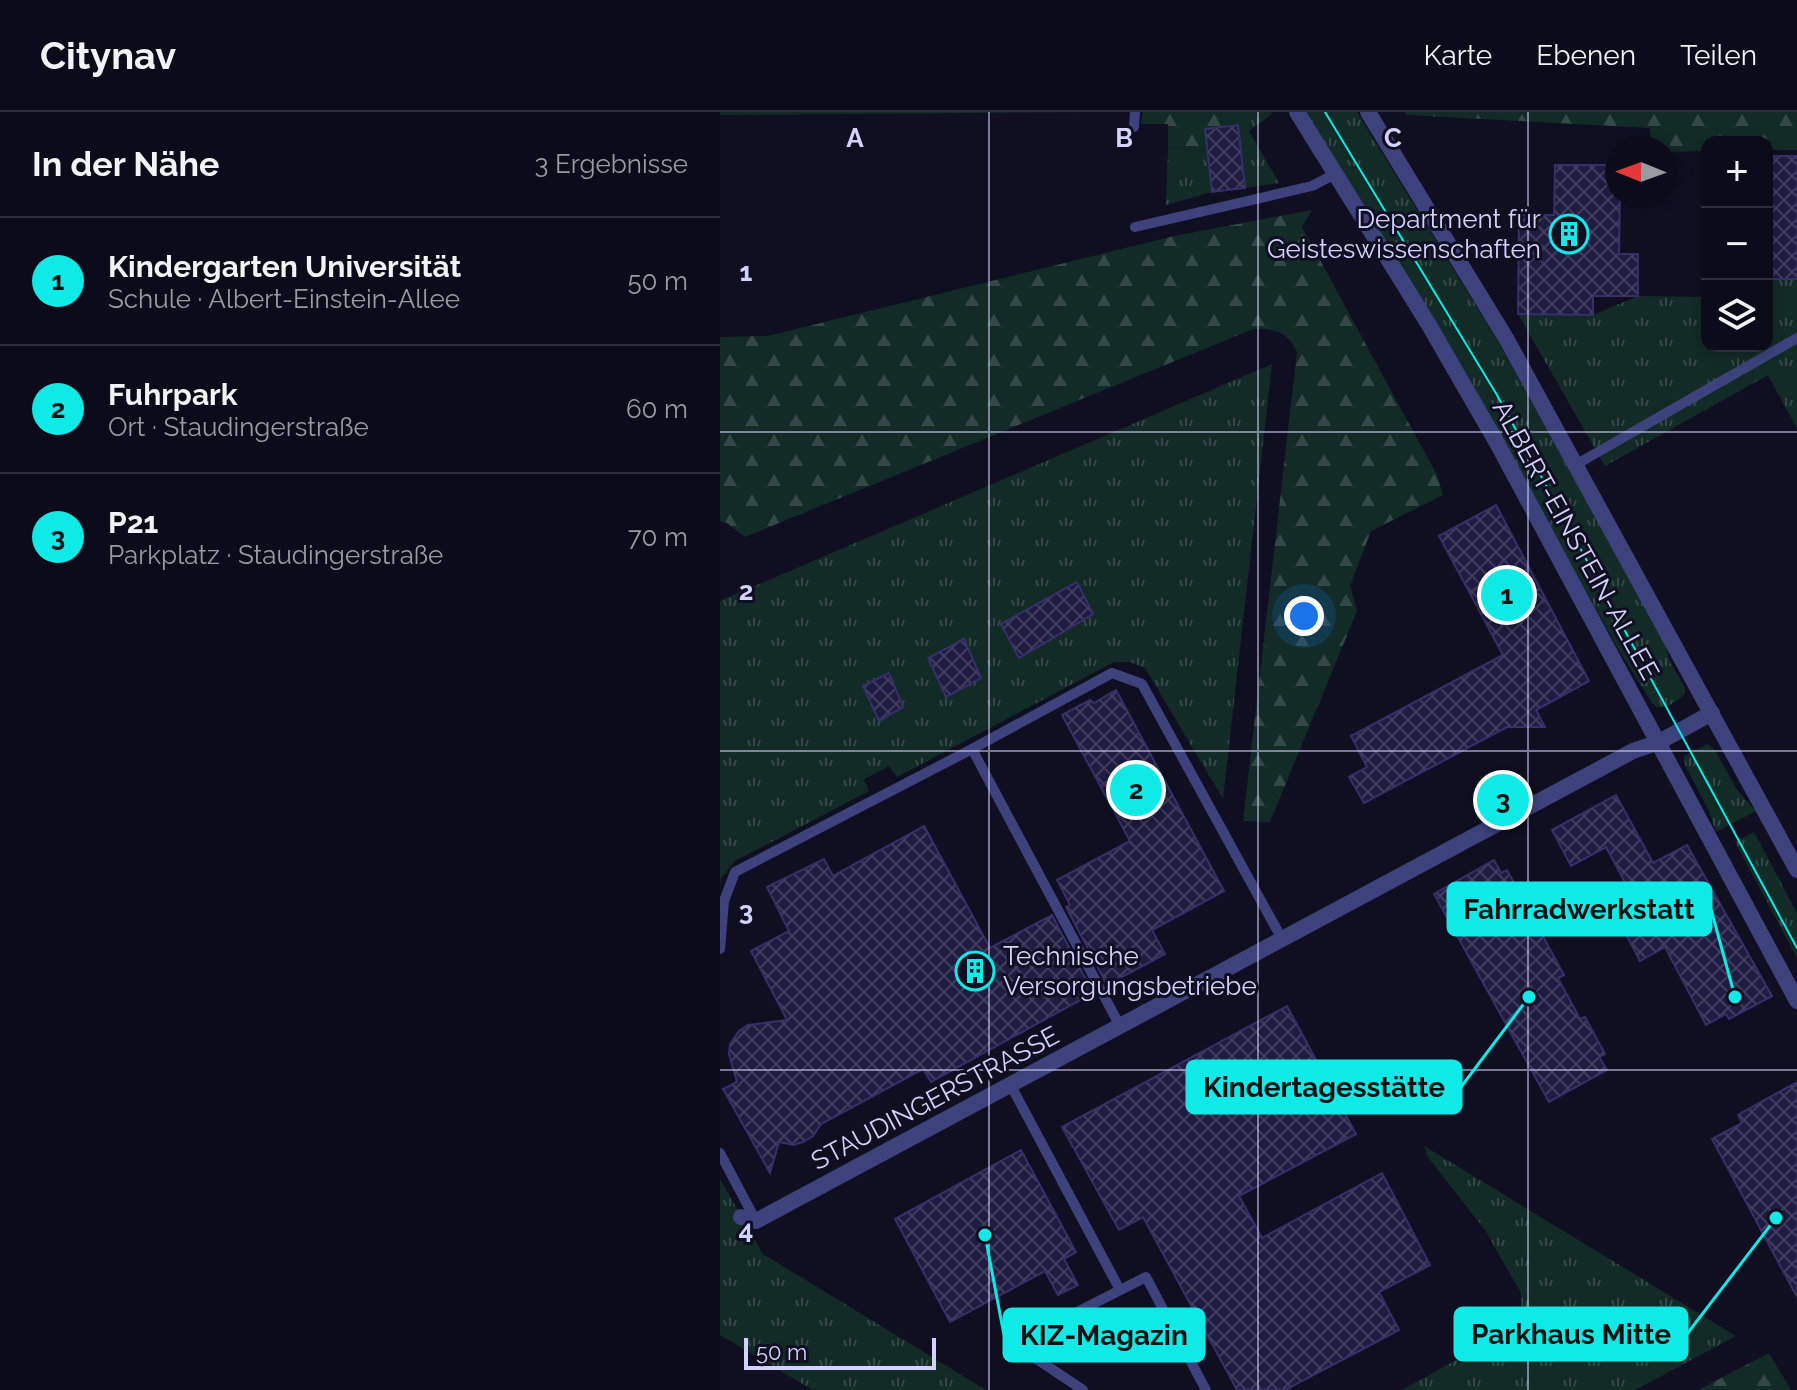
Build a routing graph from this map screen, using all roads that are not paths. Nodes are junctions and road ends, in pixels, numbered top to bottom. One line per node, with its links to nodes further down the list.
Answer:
1 (1135, 112): 4 (lane)
2 (1297, 112): 5 (street, ALBERT-EINSTEIN-ALLEE)
3 (1368, 112): 8 (street, ALBERT-EINSTEIN-ALLEE)
4 (1134, 127)
5 (1335, 174): 6 (lane); 10 (street, ALBERT-EINSTEIN-ALLEE)
6 (1135, 227)
7 (1797, 338): 8 (lane)
8 (1577, 464): 9 (street, ALBERT-EINSTEIN-ALLEE)
9 (1712, 713): 10 (street, STAUDINGERSTRASSE); 12 (street, ALBERT-EINSTEIN-ALLEE)
10 (1659, 742): 13 (street, STAUDINGERSTRASSE); 15 (street, ALBERT-EINSTEIN-ALLEE)
11 (972, 749): 13 (lane); 14 (lane); 16 (lane)
12 (1797, 870)
13 (1282, 939): 16 (street, STAUDINGERSTRASSE)
14 (720, 949)
15 (1797, 1001)
16 (1120, 1026): 17 (street, STAUDINGERSTRASSE)
17 (1010, 1084): 19 (street, STAUDINGERSTRASSE); 20 (lane)
18 (720, 1153): 19 (lane)
19 (749, 1219)
20 (1120, 1290): 21 (lane); 22 (lane)
21 (1083, 1390)
22 (1206, 1390)

